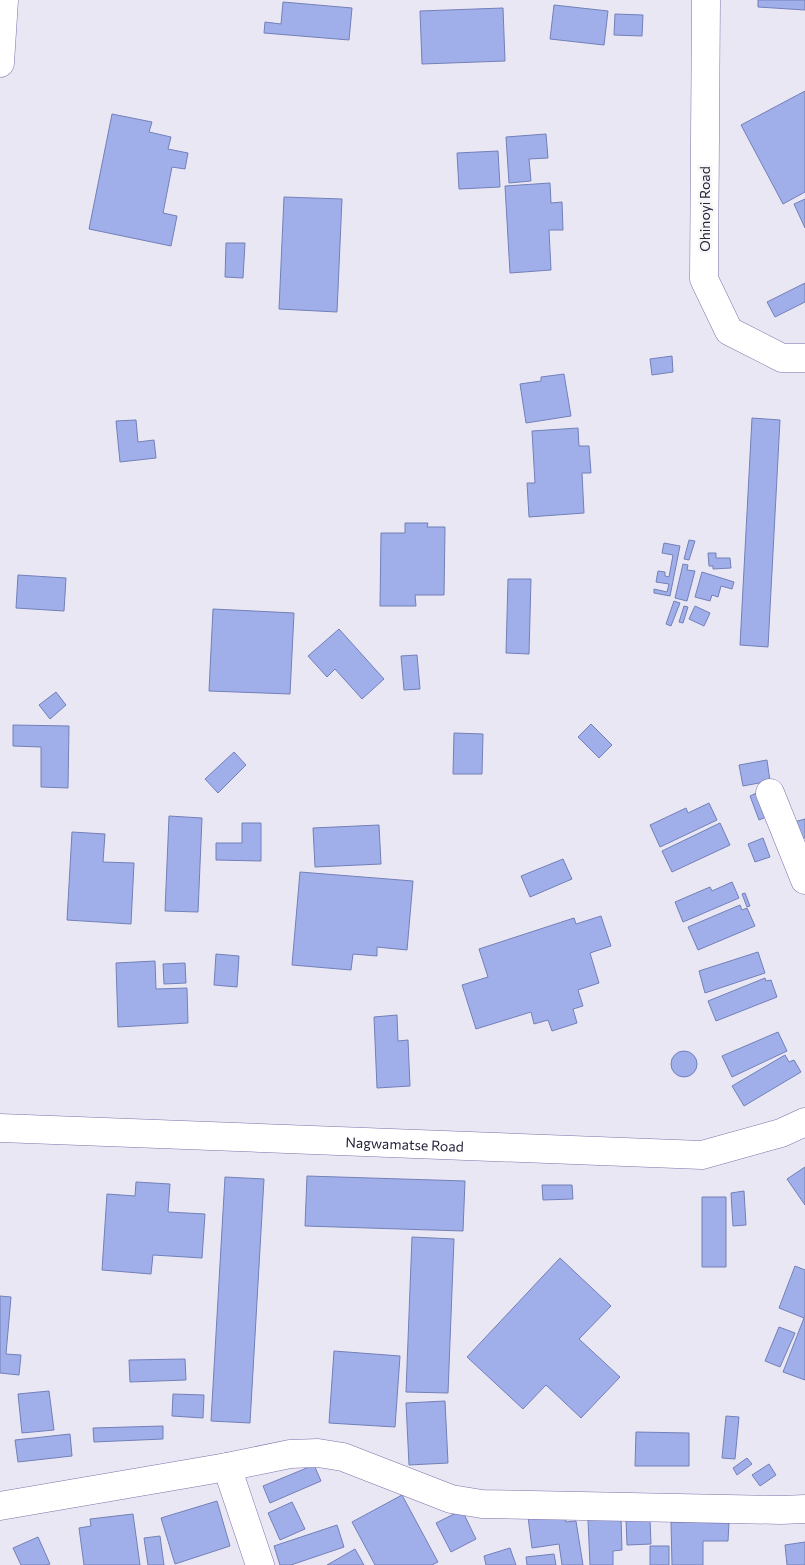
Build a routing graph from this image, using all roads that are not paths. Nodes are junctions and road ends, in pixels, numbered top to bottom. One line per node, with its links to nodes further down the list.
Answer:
1 (4, 0): 3 (street)
2 (706, 0): 4 (street, Ohinoyi Road)
3 (0, 63)
4 (805, 358)
5 (770, 793): 6 (street)
6 (805, 880)
7 (805, 1122): 8 (street, Nagwamatse Road)
8 (0, 1128)
9 (227, 1467): 10 (street); 11 (street); 12 (street)
10 (0, 1506)
11 (805, 1509)
12 (260, 1565)

